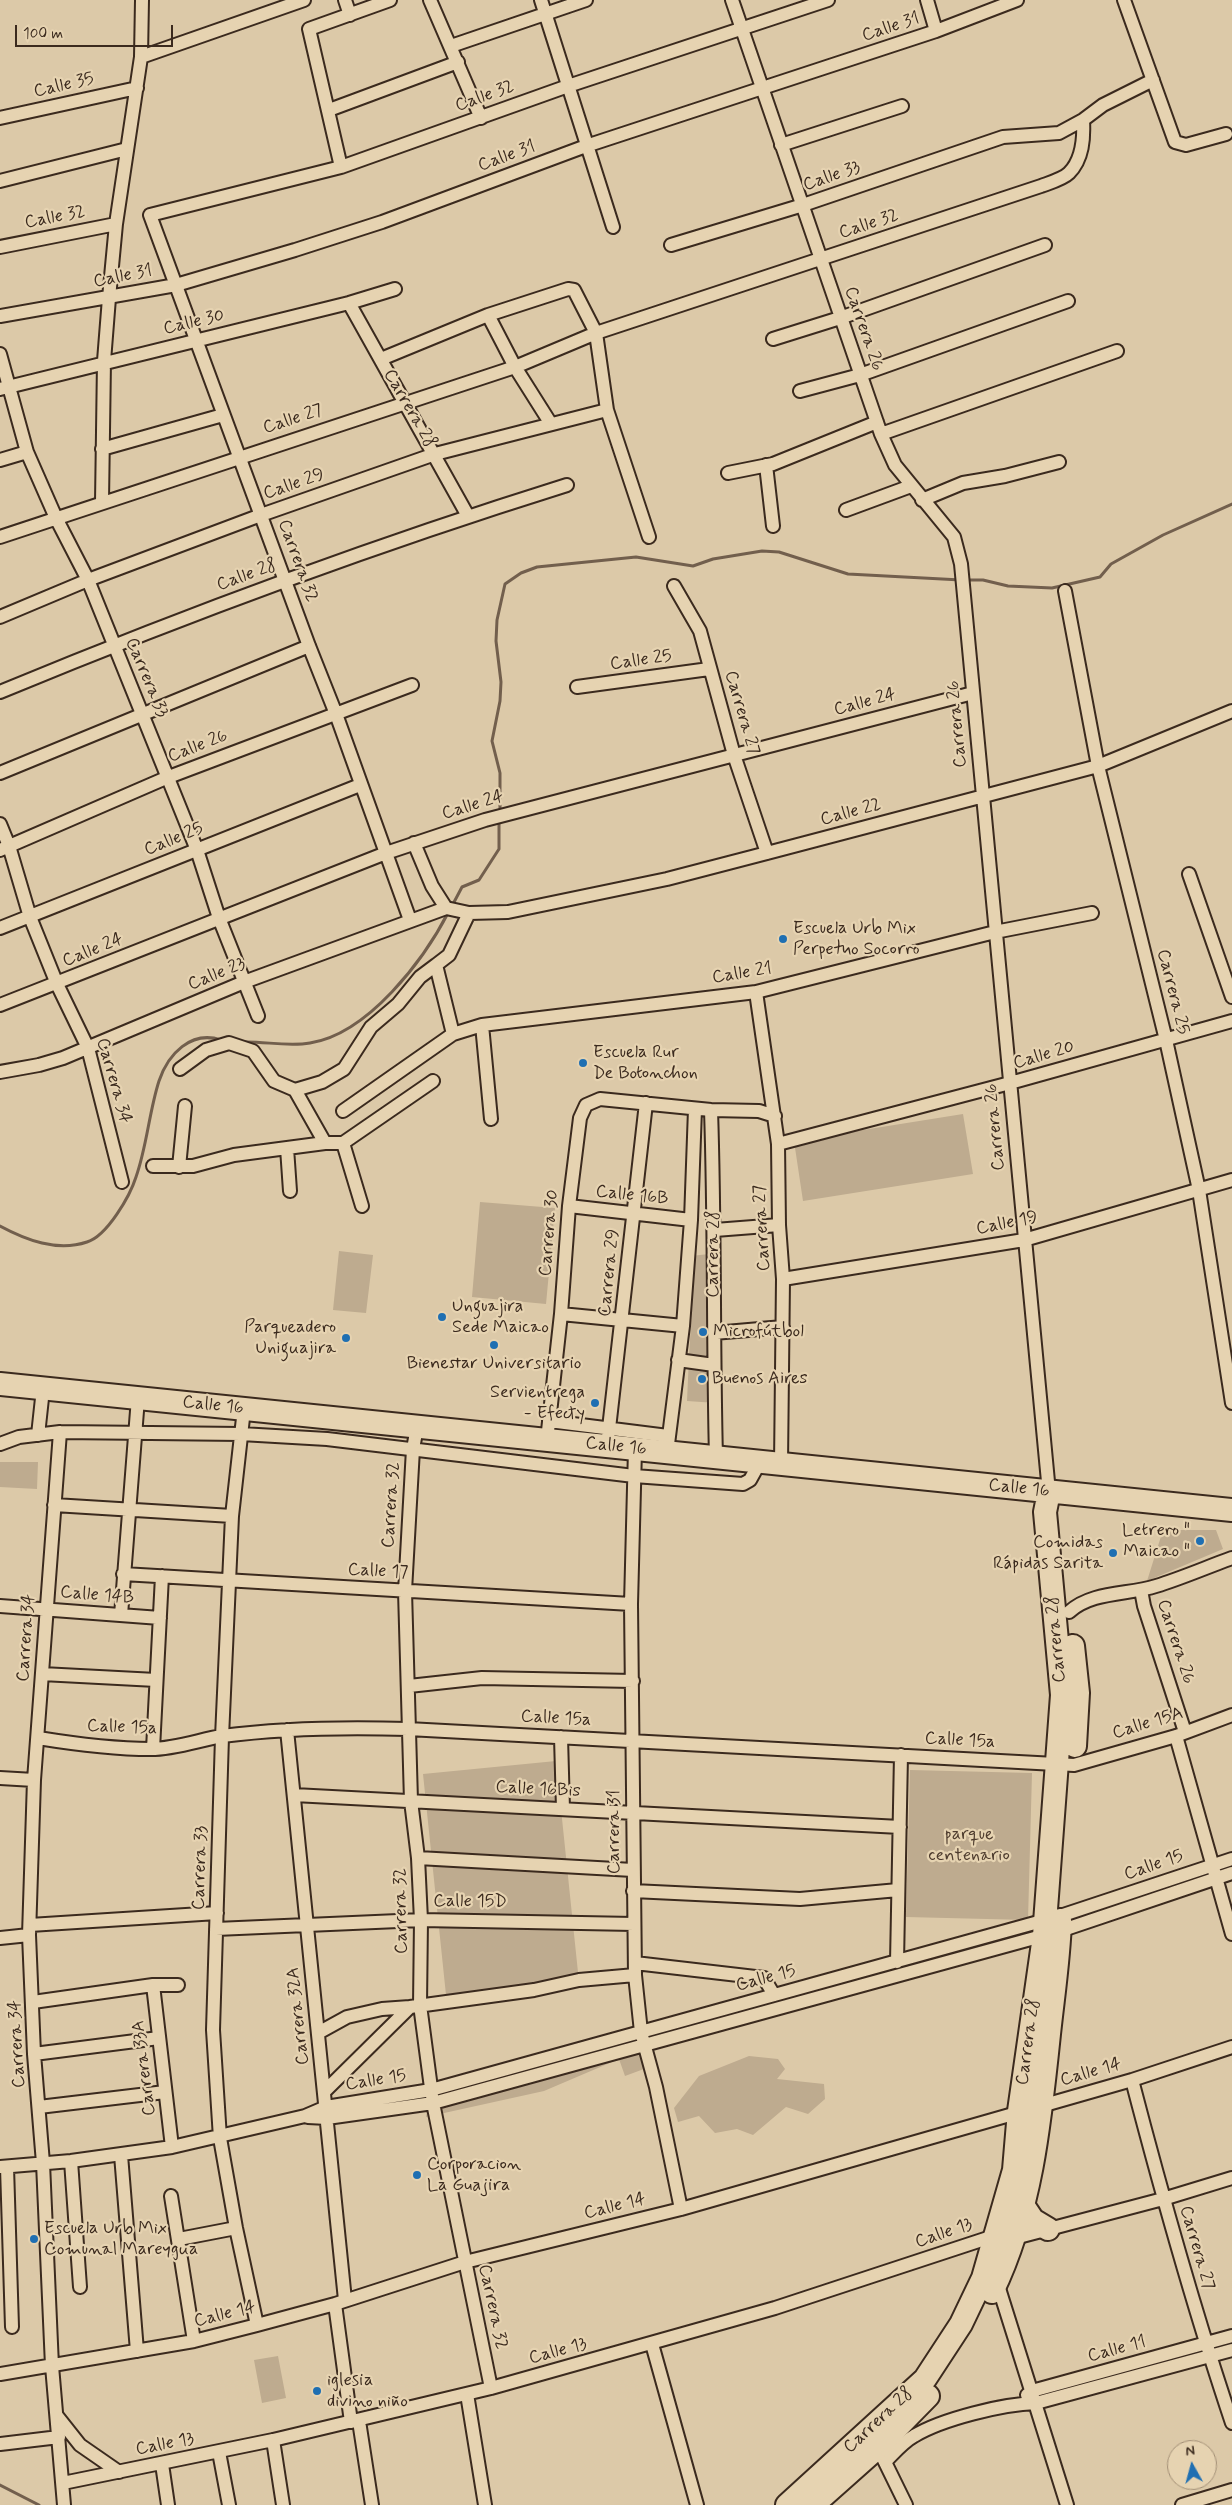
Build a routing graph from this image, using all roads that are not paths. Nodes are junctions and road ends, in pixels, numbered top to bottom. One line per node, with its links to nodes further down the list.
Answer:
1 (142, 0): 17 (street)
2 (304, 0): 17 (street)
3 (390, 0): 12 (street)
4 (430, 0): 16 (street)
5 (541, 0): 13 (street)
6 (586, 0): 13 (street)
7 (732, 0): 14 (street, Carrera 26)
8 (828, 0): 14 (street, Calle 32)
9 (927, 0): 15 (street)
10 (1017, 0): 15 (street, Calle 31)
11 (1124, 0): 19 (street)
12 (347, 6): 24 (street)
13 (546, 14): 16 (street); 20 (street)
14 (742, 29): 20 (street, Calle 32); 22 (street, Carrera 26)
15 (936, 31): 22 (street, Calle 31)
16 (451, 46): 18 (street)
17 (141, 57): 21 (street)
18 (458, 62): 24 (street); 26 (street)
19 (1153, 80): 27 (street, Calle 33); 28 (street)
20 (568, 86): 26 (street, Calle 32); 30 (street)
21 (136, 88): 25 (street, Calle 35); 31 (street)
22 (762, 89): 29 (street, Carrera 26); 30 (street, Calle 31)
23 (902, 106): 29 (street)
24 (329, 110): 32 (street)
25 (0, 118)
26 (481, 118): 32 (street, Calle 32)
27 (1083, 120): 34 (street, Calle 33); 41 (street, Calle 32)
28 (1226, 134)
29 (781, 145): 34 (street, Carrera 26)
30 (586, 146): 37 (street); 42 (street, Calle 31)
31 (128, 149): 33 (street); 36 (street)
32 (341, 167): 35 (street, Calle 32)
33 (0, 181)
34 (803, 205): 38 (street, Calle 33); 41 (street, Carrera 26)
35 (150, 215): 42 (street, Carrera 32)
36 (116, 224): 40 (street, Calle 32); 44 (street)
37 (613, 227)
38 (671, 245)
39 (1045, 245): 49 (street)
40 (0, 247)
41 (820, 259): 49 (street, Carrera 26); 50 (street, Calle 32)
42 (176, 285): 44 (street, Calle 31); 52 (street, Carrera 32)
43 (395, 289): 46 (street, Calle 30)
44 (109, 298): 48 (street, Calle 31); 56 (street)
45 (1068, 301): 58 (street)
46 (349, 303): 52 (street, Calle 30); 55 (street, Carrera 28)
47 (488, 315): 50 (street); 55 (street); 57 (street)
48 (0, 316)
49 (840, 318): 51 (street); 58 (street, Carrera 26)
50 (596, 333): 57 (street, Calle 27); 62 (street)
51 (773, 339)
52 (196, 342): 56 (street, Calle 30); 63 (street, Carrera 32)
53 (1117, 351): 65 (street)
54 (0, 354): 59 (street, Carrera 33)
55 (381, 359): 61 (street, Carrera 28)
56 (104, 361): 59 (street, Calle 30); 66 (street)
57 (515, 367): 61 (street, Calle 27); 64 (street)
58 (860, 374): 60 (street); 65 (street, Carrera 26)
59 (4, 388): 67 (street, Carrera 33)
60 (800, 391)
61 (405, 402): 68 (street, Carrera 28); 69 (street, Calle 27)
62 (607, 410): 64 (street, Calle 29); 84 (street)
63 (223, 414): 66 (street); 69 (street, Carrera 32)
64 (551, 424): 68 (street, Calle 29)
65 (879, 428): 72 (street); 75 (street, Carrera 26)
66 (102, 449): 77 (street)
67 (27, 452): 70 (street); 81 (street, Carrera 33)
68 (435, 454): 79 (street, Calle 29); 80 (street, Carrera 28)
69 (239, 456): 77 (street, Calle 27); 79 (street, Carrera 32)
70 (0, 460)
71 (1059, 462): 76 (street)
72 (766, 465): 73 (street); 82 (street)
73 (728, 473)
74 (567, 485): 80 (street, Calle 28)
75 (911, 486): 76 (street, Carrera 26); 78 (street)
76 (922, 500): 96 (street, Carrera 26)
77 (102, 502): 81 (street, Calle 27)
78 (846, 510)
79 (261, 515): 85 (street, Calle 29); 86 (street, Carrera 32)
80 (468, 516): 86 (street, Calle 28)
81 (56, 518): 83 (street, Calle 27); 85 (street, Carrera 33)
82 (773, 526)
83 (0, 537)
84 (649, 537)
85 (88, 580): 89 (street, Calle 29); 90 (street, Carrera 33)
86 (285, 581): 90 (street, Calle 28); 91 (street, Carrera 32)
87 (674, 586): 92 (street, Carrera 27)
88 (1065, 591): 101 (street, Carrera 25)
89 (0, 617)
90 (113, 645): 95 (street, Calle 28); 98 (street, Carrera 33)
91 (309, 646): 98 (street); 99 (street, Carrera 32)
92 (710, 669): 94 (street, Calle 25); 100 (street, Carrera 27)
93 (412, 685): 99 (street, Calle 26)
94 (577, 687)
95 (0, 692)
96 (973, 693): 100 (street, Calle 24); 105 (street, Carrera 26)
97 (1232, 711): 101 (street, Calle 22)
98 (143, 714): 102 (street); 103 (street, Carrera 33)
99 (336, 714): 103 (street, Calle 26); 104 (street, Carrera 32)
100 (734, 755): 107 (street, Calle 24); 111 (street, Carrera 27)
101 (1098, 766): 105 (street, Calle 22); 131 (street, Carrera 25)
102 (0, 773)
103 (166, 778): 108 (street, Calle 26); 109 (street, Carrera 33)
104 (360, 784): 109 (street, Calle 25); 110 (street, Carrera 32)
105 (981, 796): 111 (street, Calle 22); 120 (street, Carrera 26)
106 (0, 824): 108 (street, Carrera 34)
107 (414, 843): 110 (street, Calle 24); 113 (street)
108 (5, 848): 116 (street, Carrera 34)
109 (197, 850): 116 (street, Calle 25); 117 (street, Carrera 33)
110 (386, 853): 117 (street, Calle 24); 118 (street, Carrera 32)
111 (767, 854): 114 (street, Calle 22)
112 (1189, 874): 125 (street)
113 (446, 908): 114 (street, Calle 22); 118 (street, Calle 23)
114 (469, 913): 121 (street)
115 (1092, 914): 120 (street, Calle 21)
116 (30, 917): 119 (street, Calle 25); 123 (street, Carrera 34)
117 (220, 918): 122 (street, Carrera 33); 123 (street, Calle 24)
118 (410, 920): 122 (street, Calle 23)
119 (0, 928)
120 (995, 932): 124 (street, Calle 21); 136 (street, Carrera 26)
121 (436, 965): 130 (street); 137 (street)
122 (244, 982): 127 (street, Carrera 33); 132 (street, Calle 23)
123 (57, 984): 126 (street, Calle 24); 132 (street, Carrera 34)
124 (756, 992): 129 (street, Calle 21); 143 (street, Carrera 27)
125 (1232, 997)
126 (0, 1005)
127 (258, 1016)
128 (1232, 1021): 131 (street, Calle 20)
129 (482, 1025): 130 (street, Calle 21); 144 (street)
130 (453, 1034): 142 (street, Calle 21)
131 (1166, 1040): 136 (street, Calle 20); 153 (street, Carrera 25)
132 (88, 1048): 134 (street, Calle 23); 152 (street, Carrera 34)
133 (180, 1069): 137 (street)
134 (0, 1072)
135 (433, 1081): 146 (street)
136 (1010, 1083): 147 (street, Calle 20); 161 (street, Carrera 26)
137 (295, 1090): 145 (street)
138 (646, 1103): 140 (street); 156 (street, Carrera 30); 157 (street, Carrera 29)
139 (184, 1106): 150 (street)
140 (695, 1108): 141 (street); 158 (street, Carrera 28)
141 (711, 1110): 143 (street); 160 (street, Carrera 28)
142 (343, 1111)
143 (775, 1116): 147 (street, Carrera 27)
144 (491, 1119)
145 (325, 1143): 146 (street); 148 (street)
146 (343, 1143): 155 (street)
147 (778, 1144): 159 (street, Carrera 27)
148 (287, 1148): 150 (street); 154 (street)
149 (153, 1166): 150 (street)
150 (179, 1167)
151 (1232, 1180): 153 (street, Calle 19)
152 (122, 1182)
153 (1199, 1190): 161 (street, Calle 19); 173 (street, Carrera 25)
154 (290, 1191)
155 (362, 1206)
156 (569, 1206): 157 (street, Calle 16B); 163 (street, Carrera 30)
157 (633, 1214): 158 (street, Calle 16B); 164 (street, Carrera 29)
158 (691, 1220): 165 (street, Carrera 28)
159 (779, 1225): 160 (street); 162 (street, Carrera 27)
160 (715, 1230): 167 (street, Carrera 28)
161 (1024, 1240): 162 (street, Calle 19); 189 (street, Carrera 26)
162 (783, 1279): 166 (street, Carrera 27)
163 (561, 1314): 164 (street); 176 (street, Carrera 30)
164 (623, 1320): 165 (street); 181 (street, Carrera 29)
165 (683, 1326): 168 (street, Carrera 28)
166 (782, 1327): 167 (street); 187 (street, Carrera 27)
167 (714, 1333): 169 (street, Carrera 28)
168 (678, 1360): 169 (street); 183 (street, Carrera 28)
169 (714, 1365): 186 (street, Carrera 28)
170 (0, 1384): 171 (highway, Calle 16)
171 (43, 1389): 172 (highway, Calle 16); 180 (street)
172 (138, 1398): 174 (highway, Calle 16); 178 (street)
173 (1232, 1403)
174 (244, 1409): 175 (highway, Calle 16); 179 (street, Carrera 33)
175 (417, 1427): 176 (highway, Calle 16); 184 (street, Carrera 32)
176 (548, 1430): 181 (highway, Calle 16)
177 (60, 1432): 178 (street); 180 (street); 190 (street, Carrera 34)
178 (134, 1432): 179 (street); 191 (street)
179 (241, 1434): 184 (street); 193 (street, Carrera 33)
180 (38, 1435): 182 (street)
181 (608, 1438): 183 (street, Calle 16); 185 (highway, Calle 16)
182 (0, 1444)
183 (668, 1444): 185 (highway, Calle 16); 186 (highway, Calle 16)
184 (413, 1449): 188 (street); 199 (street, Carrera 32)
185 (635, 1449): 188 (street, Carrera 31)
186 (716, 1458): 187 (highway, Calle 16)
187 (770, 1463): 188 (street); 189 (highway, Calle 16)
188 (634, 1476): 200 (street, Carrera 31)
189 (1048, 1492): 192 (highway, Calle 16); 203 (highway, Carrera 28); 220 (highway, Carrera 28)
190 (54, 1505): 191 (street); 202 (street, Carrera 34)
191 (128, 1510): 193 (street); 195 (street)
192 (1232, 1510)
193 (232, 1516): 197 (street, Carrera 33)
194 (1232, 1558): 198 (street)
195 (123, 1574): 196 (street, Calle 17); 204 (street)
196 (162, 1576): 197 (street, Calle 17); 205 (street)
197 (229, 1580): 199 (street, Calle 17); 214 (street, Carrera 33)
198 (1141, 1590): 203 (street); 213 (street, Carrera 26)
199 (404, 1591): 200 (street, Calle 17); 209 (street, Carrera 32)
200 (631, 1604): 208 (street, Carrera 31)
201 (0, 1606): 202 (street, Calle 14B)
202 (46, 1609): 204 (street, Calle 14B); 206 (street, Carrera 34)
203 (1069, 1612): 220 (highway, Carrera 28)
204 (120, 1615): 205 (street, Calle 14B)
205 (160, 1618): 207 (street)
206 (42, 1674): 207 (street); 216 (street, Carrera 34)
207 (156, 1680): 218 (street)
208 (633, 1681): 209 (street); 217 (street, Carrera 31)
209 (409, 1686): 211 (street, Carrera 32)
210 (1232, 1715): 213 (street, Calle 15A)
211 (408, 1728): 212 (street, Calle 15a); 215 (street, Calle 15a); 224 (street, Carrera 32)
212 (287, 1730): 214 (street, Calle 15a); 223 (street, Carrera 32A)
213 (1180, 1734): 220 (street, Calle 15A); 230 (street, Carrera 26)
214 (222, 1736): 218 (street, Calle 15a); 236 (street, Carrera 33)
215 (561, 1737): 217 (street, Calle 15a); 225 (street)
216 (38, 1738): 218 (street, Calle 15a); 222 (street, Carrera 34)
217 (632, 1740): 219 (street, Calle 15a); 226 (street, Carrera 31)
218 (153, 1749)
219 (901, 1755): 220 (street, Calle 15a); 227 (street)
220 (1066, 1764): 240 (highway, Carrera 28)
221 (0, 1778): 222 (street)
222 (34, 1780): 242 (street, Carrera 34)
223 (294, 1795): 224 (street, Calle 16Bis); 238 (street, Carrera 32A)
224 (411, 1801): 225 (street, Calle 16Bis); 228 (street, Carrera 32)
225 (563, 1809): 226 (street, Calle 16Bis)
226 (633, 1813): 227 (street, Calle 16Bis); 231 (street, Carrera 31)
227 (900, 1827): 234 (street)
228 (418, 1858): 231 (street); 237 (street, Carrera 32)
229 (1232, 1859): 230 (street, Calle 15)
230 (1212, 1865): 233 (street, Carrera 26); 240 (street, Calle 15)
231 (633, 1870): 235 (street, Carrera 31)
232 (1232, 1874): 233 (street, Calle 15)
233 (1216, 1879): 240 (street, Calle 15); 243 (street, Carrera 26)
234 (898, 1890): 235 (street); 245 (street)
235 (633, 1891): 239 (street, Carrera 31)
236 (217, 1913): 241 (street, Carrera 33); 242 (street)
237 (421, 1920): 238 (street, Calle 15D); 239 (street, Calle 15D); 251 (street, Carrera 32)
238 (307, 1923): 241 (street, Calle 15D); 252 (street, Carrera 32A)
239 (634, 1924): 246 (street, Carrera 31)
240 (1052, 1926): 245 (street, Calle 15); 254 (street, Calle 15); 261 (highway, Carrera 28); 263 (highway, Carrera 28)
241 (216, 1929): 265 (street, Carrera 33)
242 (29, 1930): 244 (street); 250 (street, Carrera 34)
243 (1232, 1934)
244 (0, 1938)
245 (897, 1962): 249 (street, Calle 15)
246 (635, 1969): 249 (street); 251 (street); 254 (street, Carrera 31)
247 (178, 1985): 248 (street)
248 (152, 1986): 250 (street); 253 (street, Carrera 33A)
249 (774, 1995): 254 (street, Calle 15)
250 (33, 2002): 256 (street, Carrera 34)
251 (415, 2006): 252 (street); 259 (street); 260 (street, Carrera 32)
252 (318, 2033): 259 (street, Carrera 32A)
253 (159, 2038): 256 (street); 258 (street, Carrera 33A)
254 (643, 2038): 260 (street, Calle 15); 275 (street, Carrera 31)
255 (1232, 2047): 257 (street, Calle 14)
256 (34, 2054): 262 (street, Carrera 34)
257 (1132, 2080): 261 (street, Calle 14); 273 (street, Carrera 27)
258 (165, 2092): 262 (street); 266 (street, Carrera 33A)
259 (324, 2092): 264 (street, Carrera 32A)
260 (432, 2096): 264 (street, Calle 15); 280 (street, Carrera 32)
261 (1042, 2105): 263 (street, Calle 14); 274 (highway, Carrera 28)
262 (39, 2107): 269 (street, Carrera 34)
263 (1020, 2111): 275 (street, Calle 14); 278 (highway, Carrera 28)
264 (326, 2112): 265 (street, Calle 15); 283 (street, Carrera 32A)
265 (220, 2138): 266 (street, Calle 15); 276 (street, Carrera 33)
266 (172, 2147): 267 (street, Calle 15)
267 (121, 2155): 268 (street, Calle 15); 291 (street)
268 (71, 2161): 269 (street, Calle 15); 282 (street)
269 (43, 2163): 270 (street, Calle 15); 293 (street, Carrera 34)
270 (3, 2167): 285 (street)
271 (1232, 2178): 273 (street, Calle 13)
272 (171, 2196): 279 (street)
273 (1163, 2199): 277 (street, Calle 13); 289 (street, Carrera 27)
274 (1023, 2205): 277 (highway); 278 (highway, Carrera 28)
275 (681, 2209): 280 (street, Calle 14)
276 (236, 2228): 279 (street); 284 (street, Carrera 33)
277 (1048, 2229): 278 (street, Calle 13)
278 (1004, 2237): 281 (highway, Carrera 28); 288 (street, Calle 13); 304 (highway, Carrera 28)
279 (179, 2239): 287 (street)
280 (465, 2262): 283 (street, Calle 14); 295 (street, Carrera 32)
281 (997, 2282): 297 (street); 304 (highway, Carrera 28)
282 (80, 2287)
283 (340, 2302): 284 (street, Calle 14); 299 (street, Carrera 32A)
284 (258, 2325): 287 (street, Calle 14)
285 (12, 2327)
286 (1232, 2336): 289 (street, Calle 11)
287 (194, 2341): 291 (street, Calle 14)
288 (652, 2344): 295 (street, Calle 13); 316 (street)
289 (1206, 2344): 292 (street, Carrera 27); 297 (street, Calle 11)
290 (1232, 2350): 292 (street, Calle 11)
291 (138, 2351): 293 (street, Calle 14)
292 (1210, 2357): 297 (street, Calle 11); 300 (street, Carrera 27)
293 (52, 2366): 294 (street, Calle 14); 298 (street, Carrera 34)
294 (0, 2374)
295 (491, 2388): 296 (street, Calle 13)
296 (467, 2394): 299 (street, Calle 13); 315 (street)
297 (1034, 2397): 304 (street, Calle 11); 320 (street)
298 (57, 2416): 301 (street, Carrera 34); 307 (street)
299 (355, 2422): 302 (street, Calle 13); 314 (street, Carrera 32A)
300 (1232, 2423)
301 (59, 2437): 303 (street); 308 (street, Carrera 34)
302 (273, 2440): 305 (street, Calle 13); 313 (street)
303 (0, 2444)
304 (877, 2447): 317 (highway, Carrera 28); 318 (highway, Carrera 28); 319 (street)
305 (219, 2452): 306 (street, Calle 13); 312 (street)
306 (162, 2464): 307 (street, Calle 13); 311 (street)
307 (119, 2472): 308 (street, Calle 13)
308 (63, 2483): 310 (street, Carrera 34)
309 (1232, 2490): 321 (street)
310 (64, 2505)
311 (168, 2505)
312 (229, 2505)
313 (283, 2505)
314 (372, 2505)
315 (486, 2505)
316 (697, 2505)
317 (787, 2505)
318 (813, 2505)
319 (906, 2505)
320 (1067, 2505)
321 (1182, 2505)

